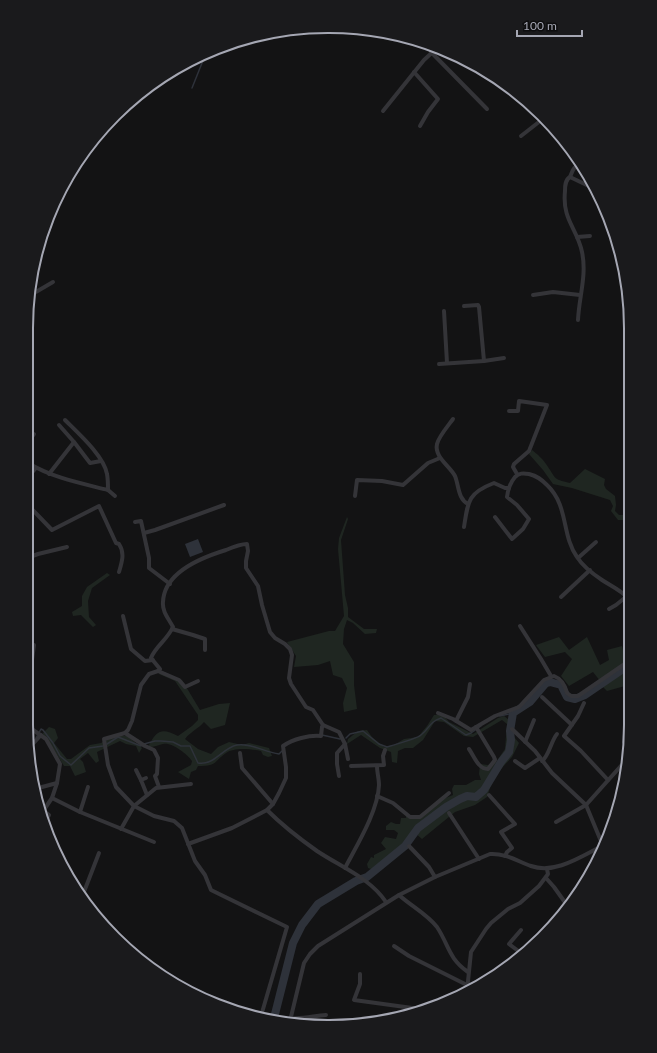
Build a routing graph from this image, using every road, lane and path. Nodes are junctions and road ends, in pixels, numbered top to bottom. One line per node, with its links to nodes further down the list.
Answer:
1 (431, 52): 2 (street); 3 (street)
2 (414, 72): 4 (street); 6 (street)
3 (487, 109)
4 (383, 111)
5 (539, 122): 7 (street)
6 (420, 126)
7 (521, 136)
8 (575, 166): 9 (street)
9 (570, 177): 10 (street); 12 (street)
10 (586, 185)
11 (590, 236): 12 (street)
12 (577, 237): 16 (street)
13 (52, 282): 14 (street)
14 (36, 291)
15 (533, 295): 16 (street)
16 (580, 295): 19 (street)
17 (464, 306): 21 (street)
18 (444, 311): 22 (street)
19 (578, 320)
20 (504, 358): 21 (street)
21 (484, 361): 22 (street)
22 (447, 363): 23 (street)
23 (439, 364)
24 (509, 411): 35 (street)
25 (65, 420): 30 (street)
26 (452, 420): 29 (street)
27 (59, 425): 28 (street)
28 (74, 442): 30 (street); 34 (street)
29 (440, 458): 39 (street); 40 (street)
30 (101, 461): 37 (street)
31 (33, 466): 32 (street)
32 (36, 468): 33 (street); 34 (street)
33 (33, 472)
34 (49, 474): 37 (street)
35 (517, 474): 36 (street); 50 (street)
36 (509, 488): 40 (street); 43 (street)
37 (108, 490): 38 (street)
38 (115, 496)
39 (355, 496)
40 (468, 504): 45 (street)
41 (224, 505): 46 (street)
42 (33, 510): 52 (street)
43 (496, 517)
44 (135, 522): 46 (street)
45 (464, 527)
46 (144, 532): 53 (street)
47 (596, 542): 50 (street)
48 (67, 547): 49 (street)
49 (33, 556)
50 (578, 558): 51 (street)
51 (590, 570): 54 (street); 55 (street)
52 (119, 572)
53 (170, 584): 60 (street); 75 (street)
54 (624, 594)
55 (561, 597)
56 (624, 598): 57 (street)
57 (608, 609)
58 (123, 616): 64 (street)
59 (520, 626): 67 (street)
60 (172, 629): 62 (street); 64 (street)
61 (34, 646): 63 (street)
62 (206, 650)
63 (33, 653)
64 (153, 660): 66 (street)
65 (624, 664): 67 (street)
66 (158, 671): 68 (street); 80 (street)
67 (551, 676): 77 (street)
68 (198, 681)
69 (470, 684): 74 (street)
70 (542, 696): 76 (street)
71 (584, 703): 76 (street)
72 (438, 713): 74 (street)
73 (534, 720): 83 (street)
74 (456, 721): 77 (street)
75 (323, 725): 85 (street); 110 (street)
76 (572, 725): 99 (street)
77 (476, 727): 86 (street)
78 (512, 729): 83 (street)
79 (33, 730): 82 (street)
80 (125, 733): 103 (street); 112 (street)
81 (557, 734): 90 (street)
82 (41, 735): 84 (street); 100 (street)
83 (526, 742): 90 (street)
84 (34, 743)
85 (345, 744): 89 (street); 96 (street)
86 (469, 749)
87 (385, 750): 93 (street)
88 (240, 753): 110 (street)
89 (348, 759)
90 (541, 759): 91 (street); 111 (street)
91 (515, 761)
92 (351, 766): 93 (street)
93 (377, 766): 108 (street)
94 (620, 766): 99 (street)
95 (136, 770): 98 (street)
96 (339, 776)
97 (146, 778): 98 (street)
98 (141, 780): 106 (street)
99 (608, 780): 111 (street)
100 (57, 783): 104 (street); 109 (street)
101 (192, 784): 103 (street)
102 (88, 787): 115 (street)
103 (159, 787): 106 (street)
104 (42, 788)
105 (448, 793): 108 (street)
106 (148, 795): 112 (street)
107 (489, 795): 125 (street)
108 (377, 796): 127 (street)
109 (52, 798): 113 (street); 115 (street)
110 (273, 804): 114 (street)
111 (586, 804): 117 (street); 119 (street)
112 (134, 806): 118 (street); 121 (street)
113 (45, 808)
114 (267, 810): 121 (street); 127 (street)
115 (80, 812): 118 (street)
116 (449, 813): 126 (street)
117 (556, 822)
118 (121, 829): 120 (street)
119 (601, 839)
120 (154, 842)
121 (188, 844): 142 (street)
122 (409, 846): 129 (street)
123 (597, 848): 128 (street)
124 (99, 853): 131 (street)
125 (505, 856): 126 (street); 128 (street)
126 (479, 859): 129 (street)
127 (345, 868): 133 (street)
128 (547, 869): 130 (street)
129 (435, 878): 132 (street)
130 (546, 878): 134 (street); 138 (street)
131 (84, 891)
132 (399, 895): 133 (street); 138 (street)
133 (386, 902): 144 (street)
134 (565, 902)
135 (521, 930): 137 (street)
136 (394, 946): 140 (street)
137 (518, 951)
138 (468, 972): 140 (street)
139 (360, 974): 141 (street)
140 (467, 985)
141 (411, 1008)
142 (262, 1012)
143 (326, 1014): 145 (street)
144 (291, 1017)
145 (304, 1018)

